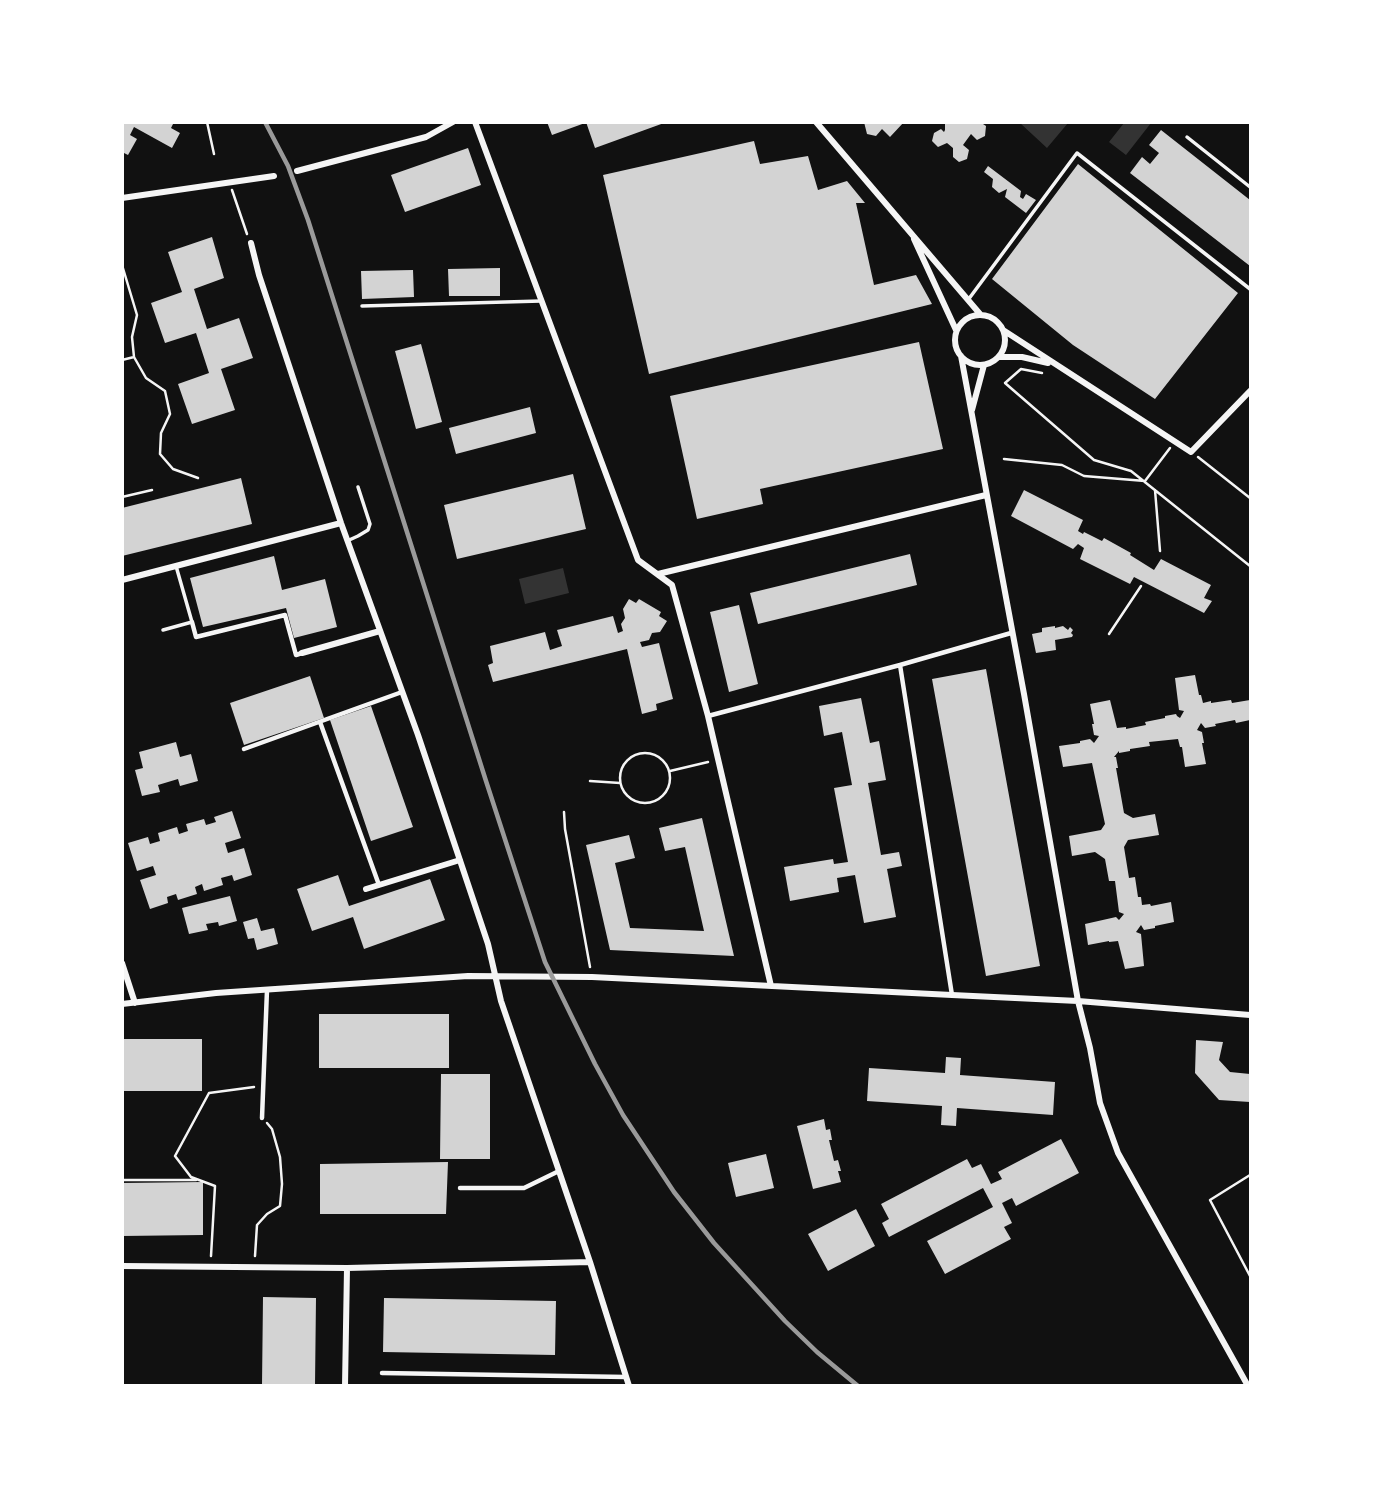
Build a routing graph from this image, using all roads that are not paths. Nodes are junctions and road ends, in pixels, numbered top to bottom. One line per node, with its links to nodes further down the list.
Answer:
1 (453, 122): 5 (street)
2 (475, 122): 13 (street)
3 (816, 122): 9 (street)
4 (1187, 137): 7 (lane)
5 (297, 171)
6 (274, 176): 8 (street)
7 (1251, 187)
8 (122, 198)
9 (910, 231): 12 (street); 16 (street)
10 (251, 243): 26 (street)
11 (1251, 289): 12 (lane)
12 (968, 300): 15 (street)
13 (542, 302): 14 (lane); 29 (street)
14 (362, 306)
15 (980, 314): 16 (street); 17 (street)
16 (956, 330): 18 (street)
17 (1003, 331): 19 (street); 20 (street)
18 (961, 356): 21 (street); 23 (street)
19 (999, 357): 20 (street); 21 (street)
20 (1054, 364): 22 (street)
21 (984, 365): 23 (street)
22 (1251, 391)
23 (971, 412): 25 (street)
24 (358, 487): 27 (lane)
25 (986, 495): 29 (street); 34 (street)
26 (341, 523): 27 (street); 28 (street)
27 (347, 541): 33 (street)
28 (176, 566): 30 (street); 31 (lane)
29 (658, 574): 38 (street)
30 (122, 580)
31 (192, 622): 32 (lane); 35 (street)
32 (163, 630)
33 (380, 631): 35 (street); 37 (street)
34 (1011, 633): 36 (street); 49 (street)
35 (302, 653)
36 (900, 665): 38 (street); 48 (street)
37 (402, 692): 39 (street); 41 (street)
38 (708, 716): 46 (street)
39 (320, 722): 40 (street); 42 (street)
40 (244, 749)
41 (460, 860): 42 (street); 45 (street)
42 (379, 886): 43 (street)
43 (366, 889)
44 (122, 963): 50 (street)
45 (496, 976): 46 (street); 47 (street); 54 (street)
46 (771, 986): 48 (street)
47 (267, 990): 50 (street); 53 (street)
48 (952, 995): 49 (street)
49 (1078, 1001): 52 (street); 63 (street)
50 (135, 1003): 51 (street)
51 (122, 1004)
52 (1251, 1016)
53 (262, 1118)
54 (559, 1171): 55 (street); 56 (street)
55 (460, 1188)
56 (590, 1262): 58 (street); 60 (street)
57 (122, 1266): 58 (street)
58 (347, 1268): 61 (street)
59 (382, 1373): 60 (street)
60 (627, 1377): 62 (street)
61 (345, 1385)
62 (629, 1385)
63 (1248, 1385)

